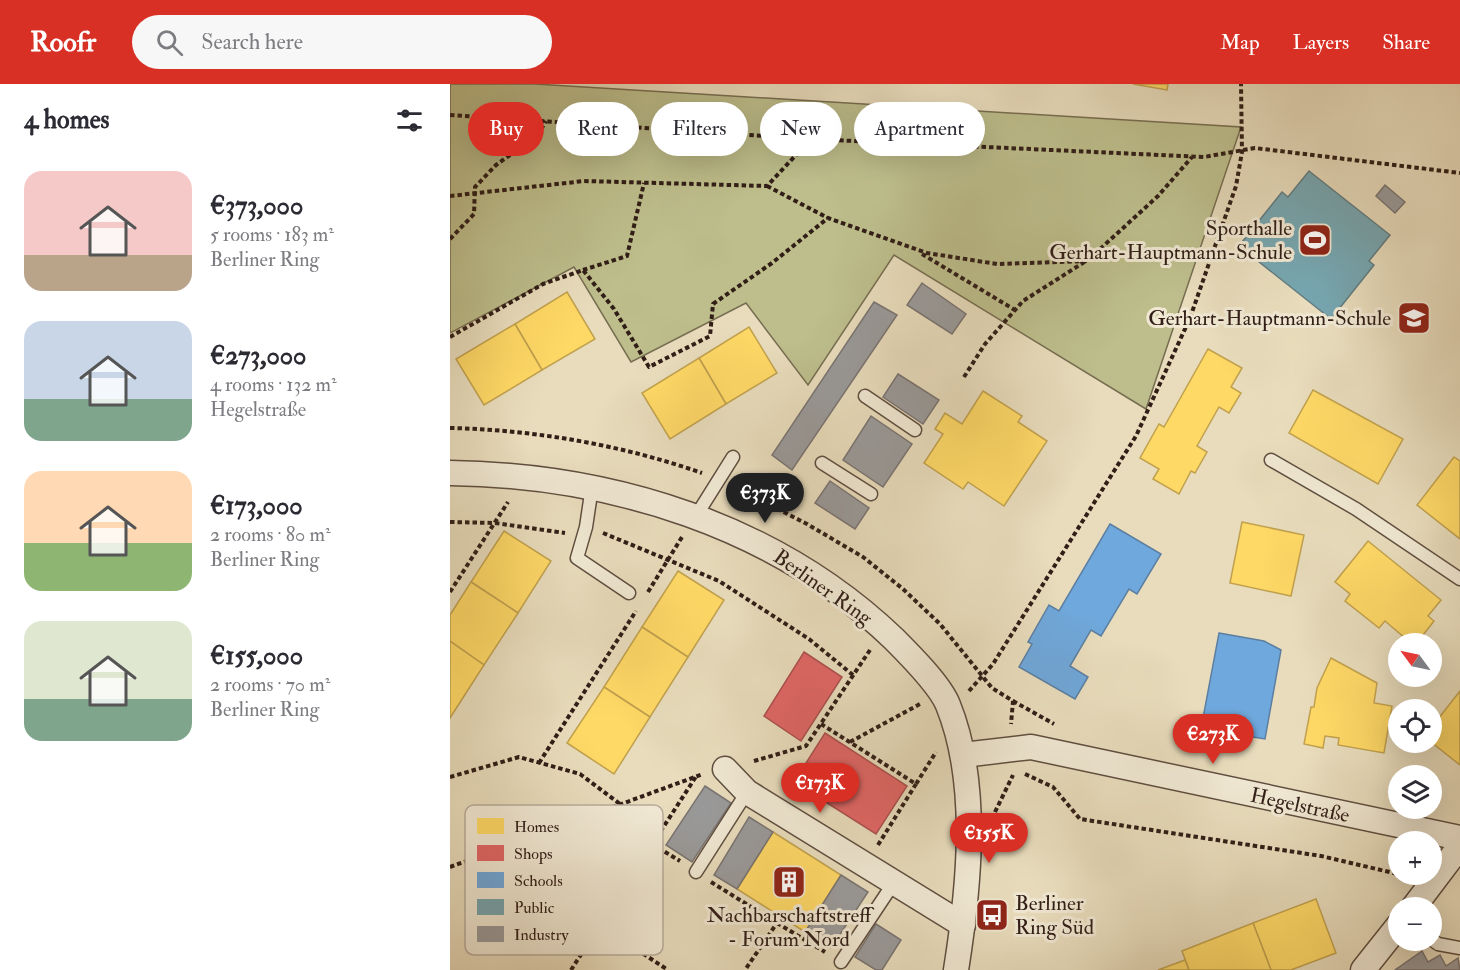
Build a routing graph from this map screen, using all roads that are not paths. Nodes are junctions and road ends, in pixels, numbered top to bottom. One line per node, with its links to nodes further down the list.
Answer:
1 (865, 396): 2 (lane)
2 (915, 430)
3 (733, 456): 9 (lane)
4 (1270, 459): 10 (lane)
5 (822, 463): 8 (lane)
6 (450, 473): 7 (street, Berliner Ring)
7 (592, 487): 9 (street, Berliner Ring); 11 (lane)
8 (871, 494)
9 (696, 516): 12 (street, Berliner Ring)
10 (1460, 579)
11 (629, 593)
12 (963, 755): 15 (street, Hegelstraße); 20 (street, Berliner Ring)
13 (725, 770): 14 (street)
14 (747, 792): 17 (lane); 18 (street)
15 (1460, 838)
16 (1460, 846): 19 (street)
17 (696, 872)
18 (893, 884): 20 (street); 24 (lane)
19 (1421, 897)
20 (963, 925): 25 (street, Berliner Ring)
21 (1388, 939): 26 (street)
22 (1442, 945): 23 (lane)
23 (1460, 948)
24 (841, 962)
25 (956, 970)
26 (1363, 970)

